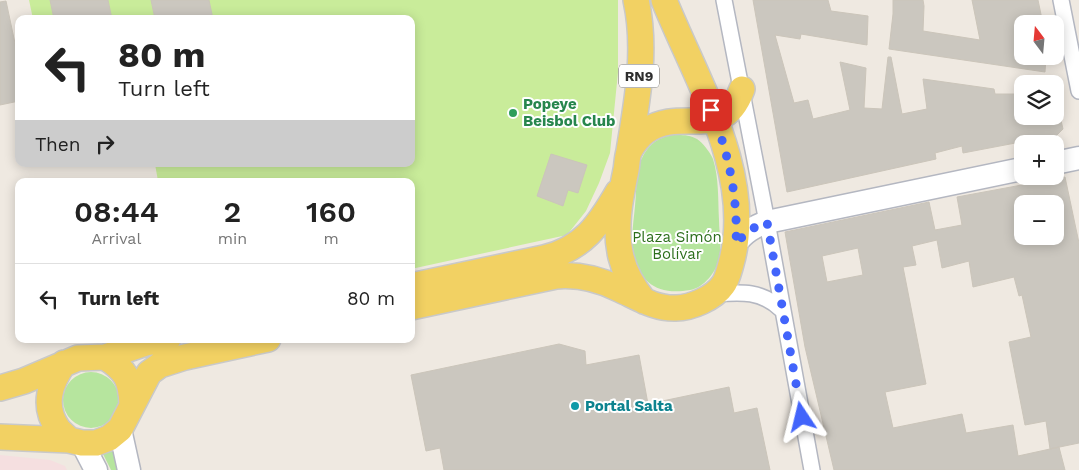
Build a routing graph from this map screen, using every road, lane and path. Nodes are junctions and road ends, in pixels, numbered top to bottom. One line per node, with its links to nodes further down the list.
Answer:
1 (636, 0): 8 (main road, RN9)
2 (664, 0): 7 (main road)
3 (724, 0): 5 (street)
4 (1061, 0): 6 (street)
5 (742, 89): 7 (main road); 13 (street)
6 (1079, 91)
7 (711, 110): 8 (main road); 14 (main road)
8 (629, 152): 12 (main road)
9 (1079, 158): 10 (street)
10 (1064, 161)
11 (1014, 171): 13 (street)
12 (623, 184): 15 (main road); 17 (main road)
13 (767, 222): 14 (street); 19 (street)
14 (736, 244): 16 (main road)
15 (415, 285)
16 (713, 294): 17 (main road); 19 (street)
17 (644, 301): 18 (main road)
18 (415, 306)
19 (782, 310): 31 (street)
20 (150, 343): 22 (main road)
21 (250, 343): 25 (main road)
22 (106, 357): 23 (main road); 25 (main road)
23 (64, 363): 24 (main road); 28 (main road)
24 (0, 388)
25 (132, 404): 26 (main road)
26 (120, 430): 28 (main road); 30 (street)
27 (0, 436): 28 (main road)
28 (76, 442): 29 (street)
29 (96, 470)
30 (129, 470)
31 (812, 470)

